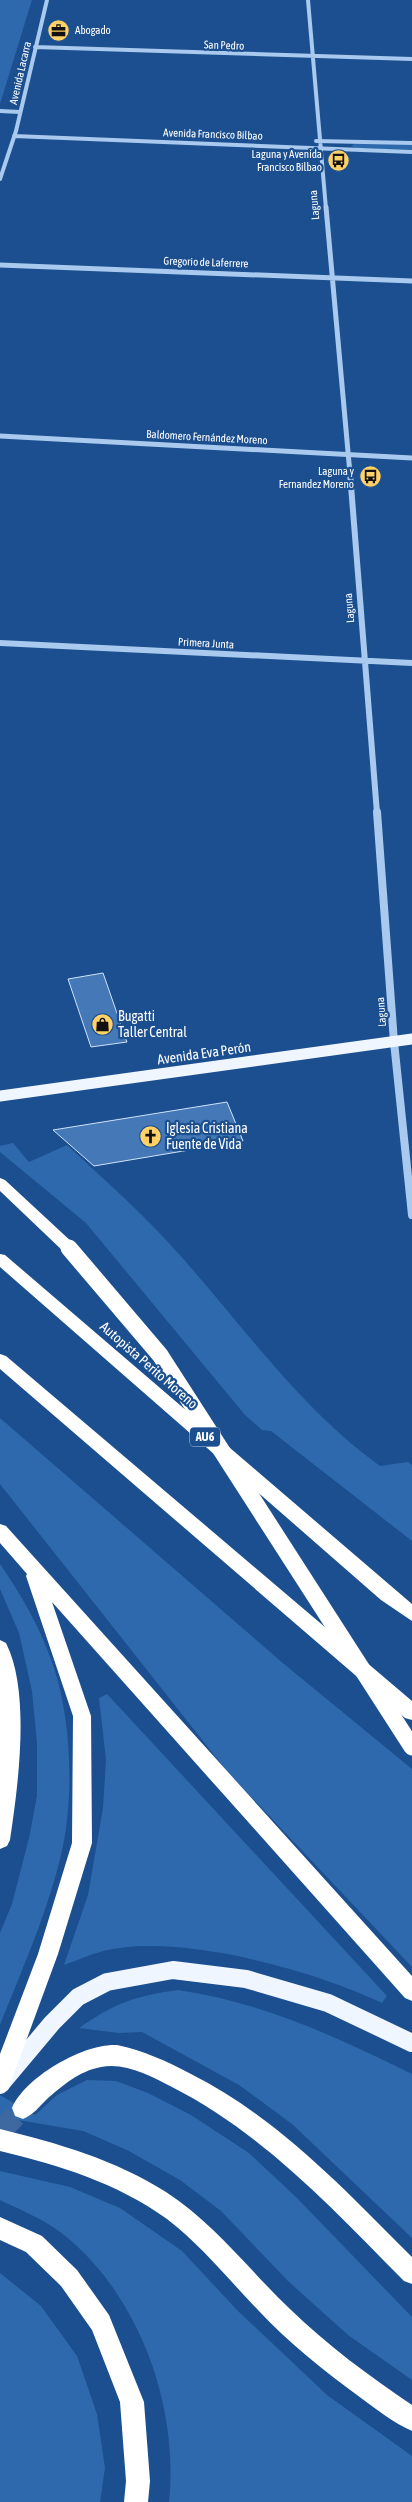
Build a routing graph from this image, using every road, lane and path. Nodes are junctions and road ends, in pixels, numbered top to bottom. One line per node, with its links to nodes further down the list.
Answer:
1 (47, 0): 3 (street, Avenida Lacarra)
2 (308, 0): 4 (street, Laguna)
3 (35, 47): 4 (street, San Pedro); 7 (street, Avenida Lacarra)
4 (313, 56): 5 (street, San Pedro); 13 (street, Laguna)
5 (412, 60)
6 (0, 111): 7 (street)
7 (20, 112): 8 (street, Avenida Lacarra)
8 (16, 131): 9 (street, Avenida Lacarra); 10 (street, Avenida Francisco Bilbao)
9 (14, 136): 13 (street, Avenida Francisco Bilbao); 15 (street, Avenida Lacarra)
10 (224, 138)
11 (312, 141): 13 (street, Avenida Francisco Bilbao)
12 (412, 143): 13 (street, Avenida Francisco Bilbao)
13 (320, 144): 14 (street, Avenida Francisco Bilbao); 17 (street, Laguna)
14 (412, 152)
15 (0, 179)
16 (0, 265): 17 (street, Gregorio de Laferrere)
17 (331, 277): 18 (street, Gregorio de Laferrere); 20 (street, Laguna)
18 (412, 281)
19 (0, 436): 20 (street, Baldomero Fernández Moreno)
20 (346, 455): 21 (street, Baldomero Fernández Moreno); 23 (street, Laguna)
21 (412, 458)
22 (0, 643): 23 (street, Primera Junta)
23 (366, 660): 24 (street, Primera Junta); 26 (street, Laguna)
24 (412, 663)
25 (412, 1039): 26 (main road, Avenida Eva Perón)
26 (394, 1042): 27 (main road, Avenida Eva Perón); 29 (street, Laguna)
27 (0, 1096)
28 (0, 1183): 37 (highway, bridge)
29 (412, 1215)
30 (0, 1259): 34 (highway, Autopista Perito Moreno / AU6)
31 (0, 1360): 36 (highway)
32 (0, 1531): 33 (highway)
33 (32, 1568): 39 (highway); 41 (highway)
34 (412, 1614)
35 (0, 1648): 38 (highway)
36 (412, 1712)
37 (412, 1747)
38 (0, 1840)
39 (412, 1991)
40 (412, 2043): 41 (main road)
41 (0, 2083)
42 (23, 2108): 45 (highway)
43 (0, 2140): 46 (highway)
44 (0, 2228): 47 (highway)
45 (412, 2273)
46 (412, 2419)
47 (136, 2502)

